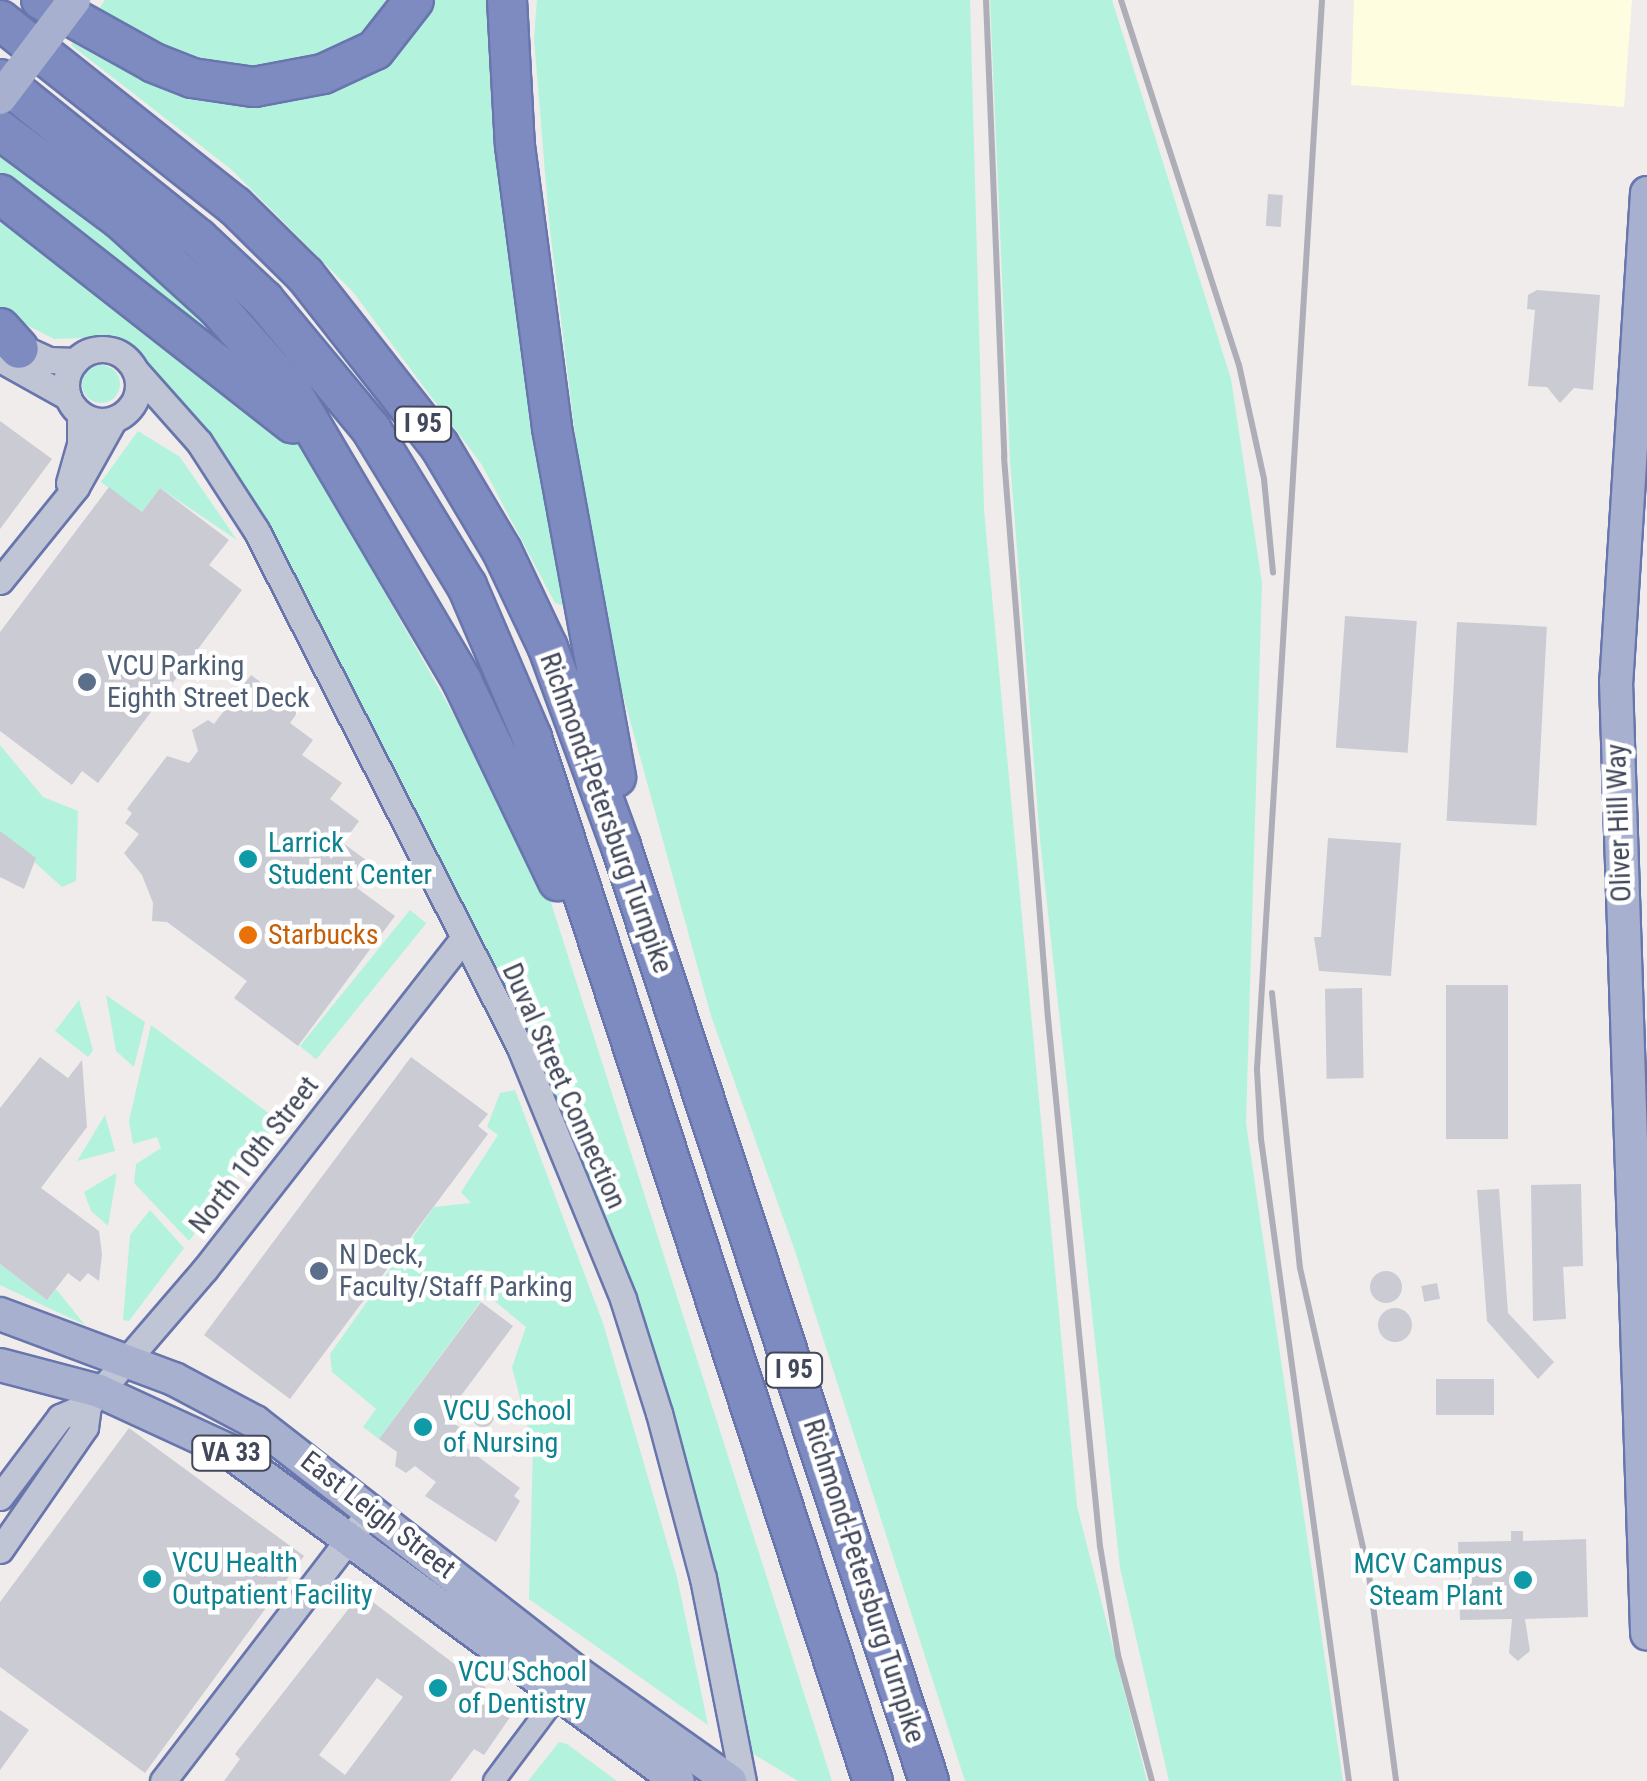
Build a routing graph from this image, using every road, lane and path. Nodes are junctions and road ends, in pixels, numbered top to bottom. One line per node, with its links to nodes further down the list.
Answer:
1 (41, 0): 3 (highway)
2 (74, 0): 8 (main road, bridge)
3 (414, 0)
4 (507, 0): 10 (highway)
5 (523, 0): 10 (highway)
6 (0, 20): 26 (highway, Richmond-Petersburg Turnpike / I 95)
7 (0, 79): 27 (highway, Richmond-Petersburg Turnpike / I 95)
8 (0, 98)
9 (0, 130): 21 (highway)
10 (515, 146): 26 (highway)
11 (0, 194): 14 (highway)
12 (1647, 194): 24 (main road, Oliver Hill Way)
13 (0, 212): 14 (highway)
14 (38, 222): 21 (highway)
15 (5, 343): 16 (street); 18 (street)
16 (75, 360): 17 (street); 18 (street)
17 (135, 370): 19 (street); 20 (street, Duval Street Connection)
18 (74, 405): 19 (street); 22 (street)
19 (121, 414): 20 (street, Duval Street Connection); 22 (street)
20 (210, 464): 25 (street, Duval Street Connection)
21 (354, 489): 27 (highway)
22 (57, 505): 23 (street)
23 (0, 581)
24 (1632, 623): 28 (main road, Oliver Hill Way)
25 (464, 938): 30 (street, North 10th Street); 44 (street, Duval Street Connection)
26 (660, 960): 47 (highway, Richmond-Petersburg Turnpike / I 95)
27 (613, 990): 38 (highway, Richmond-Petersburg Turnpike / I 95)
28 (1640, 1234): 37 (main road, Oliver Hill Way)
29 (0, 1314): 30 (main road, East Leigh Street / VA 33)
30 (123, 1360): 32 (street, North 10th Street); 34 (main road, East Leigh Street / VA 33)
31 (0, 1366): 32 (main road, East Leigh Street / VA 33)
32 (93, 1398): 33 (street, North 10th Street); 35 (main road, East Leigh Street / VA 33); 36 (street, North 10th Street)
33 (2, 1494): 36 (street)
34 (371, 1510): 35 (street); 39 (main road, East Leigh Street / VA 33)
35 (350, 1537): 39 (main road, East Leigh Street / VA 33); 40 (street)
36 (5, 1544)
37 (1647, 1634)
38 (829, 1652): 45 (highway); 46 (highway, Richmond-Petersburg Turnpike / I 95)
39 (568, 1683): 41 (street); 42 (main road, VA 33); 43 (main road, VA 33)
40 (163, 1781)
41 (494, 1781)
42 (678, 1781)
43 (730, 1781)
44 (743, 1781)
45 (858, 1781)
46 (873, 1781)
47 (929, 1781)

